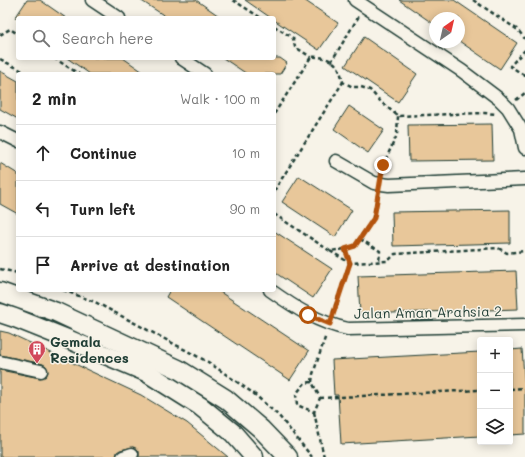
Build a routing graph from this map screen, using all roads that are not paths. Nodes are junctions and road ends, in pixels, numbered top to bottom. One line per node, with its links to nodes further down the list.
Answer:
1 (92, 0): 3 (street)
2 (355, 0): 8 (street)
3 (116, 16)
4 (184, 60): 5 (street)
5 (202, 72)
6 (1, 134): 7 (street)
7 (16, 140)
8 (525, 148)
9 (336, 161): 10 (street)
10 (525, 179)
11 (0, 292): 18 (street)
12 (273, 292): 14 (street, Jalan Aman Arahsia 2)
13 (0, 313): 17 (street)
14 (525, 325)
15 (0, 362): 16 (street)
16 (41, 371)
17 (254, 457)
18 (288, 457)

